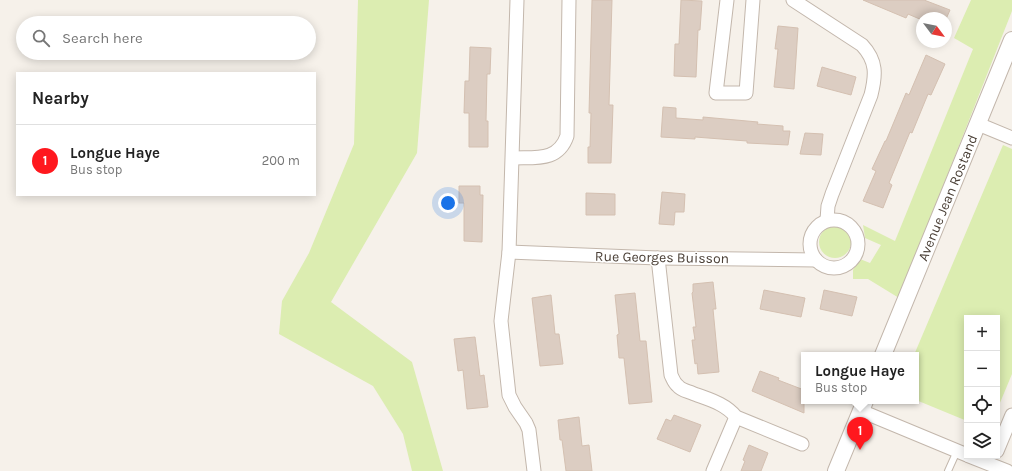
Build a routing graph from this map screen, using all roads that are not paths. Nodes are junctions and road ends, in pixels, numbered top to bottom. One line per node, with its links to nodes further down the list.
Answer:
1 (517, 0): 9 (street)
2 (569, 0): 9 (street)
3 (727, 0): 4 (street)
4 (753, 0)
5 (793, 0): 10 (street)
6 (1012, 40): 7 (street, Avenue Jean Rostand)
7 (978, 124): 8 (street); 14 (street, Avenue Jean Rostand)
8 (1012, 138)
9 (513, 158): 11 (street)
10 (827, 220): 13 (street); 13 (street, Rue Georges Buisson)
11 (509, 252): 12 (street, Rue Georges Buisson); 23 (street)
12 (658, 258): 13 (street, Rue Georges Buisson); 17 (street)
13 (816, 260)
14 (884, 352)
15 (863, 406): 20 (street); 25 (street)
16 (1012, 415): 19 (street)
17 (736, 417): 18 (street); 24 (street)
18 (802, 444)
19 (1000, 444)
20 (964, 454): 26 (lane)
21 (978, 459): 22 (street)
22 (992, 464): 27 (street)
23 (534, 471)
24 (713, 471)
25 (836, 471)
26 (948, 471)
27 (1007, 471)

